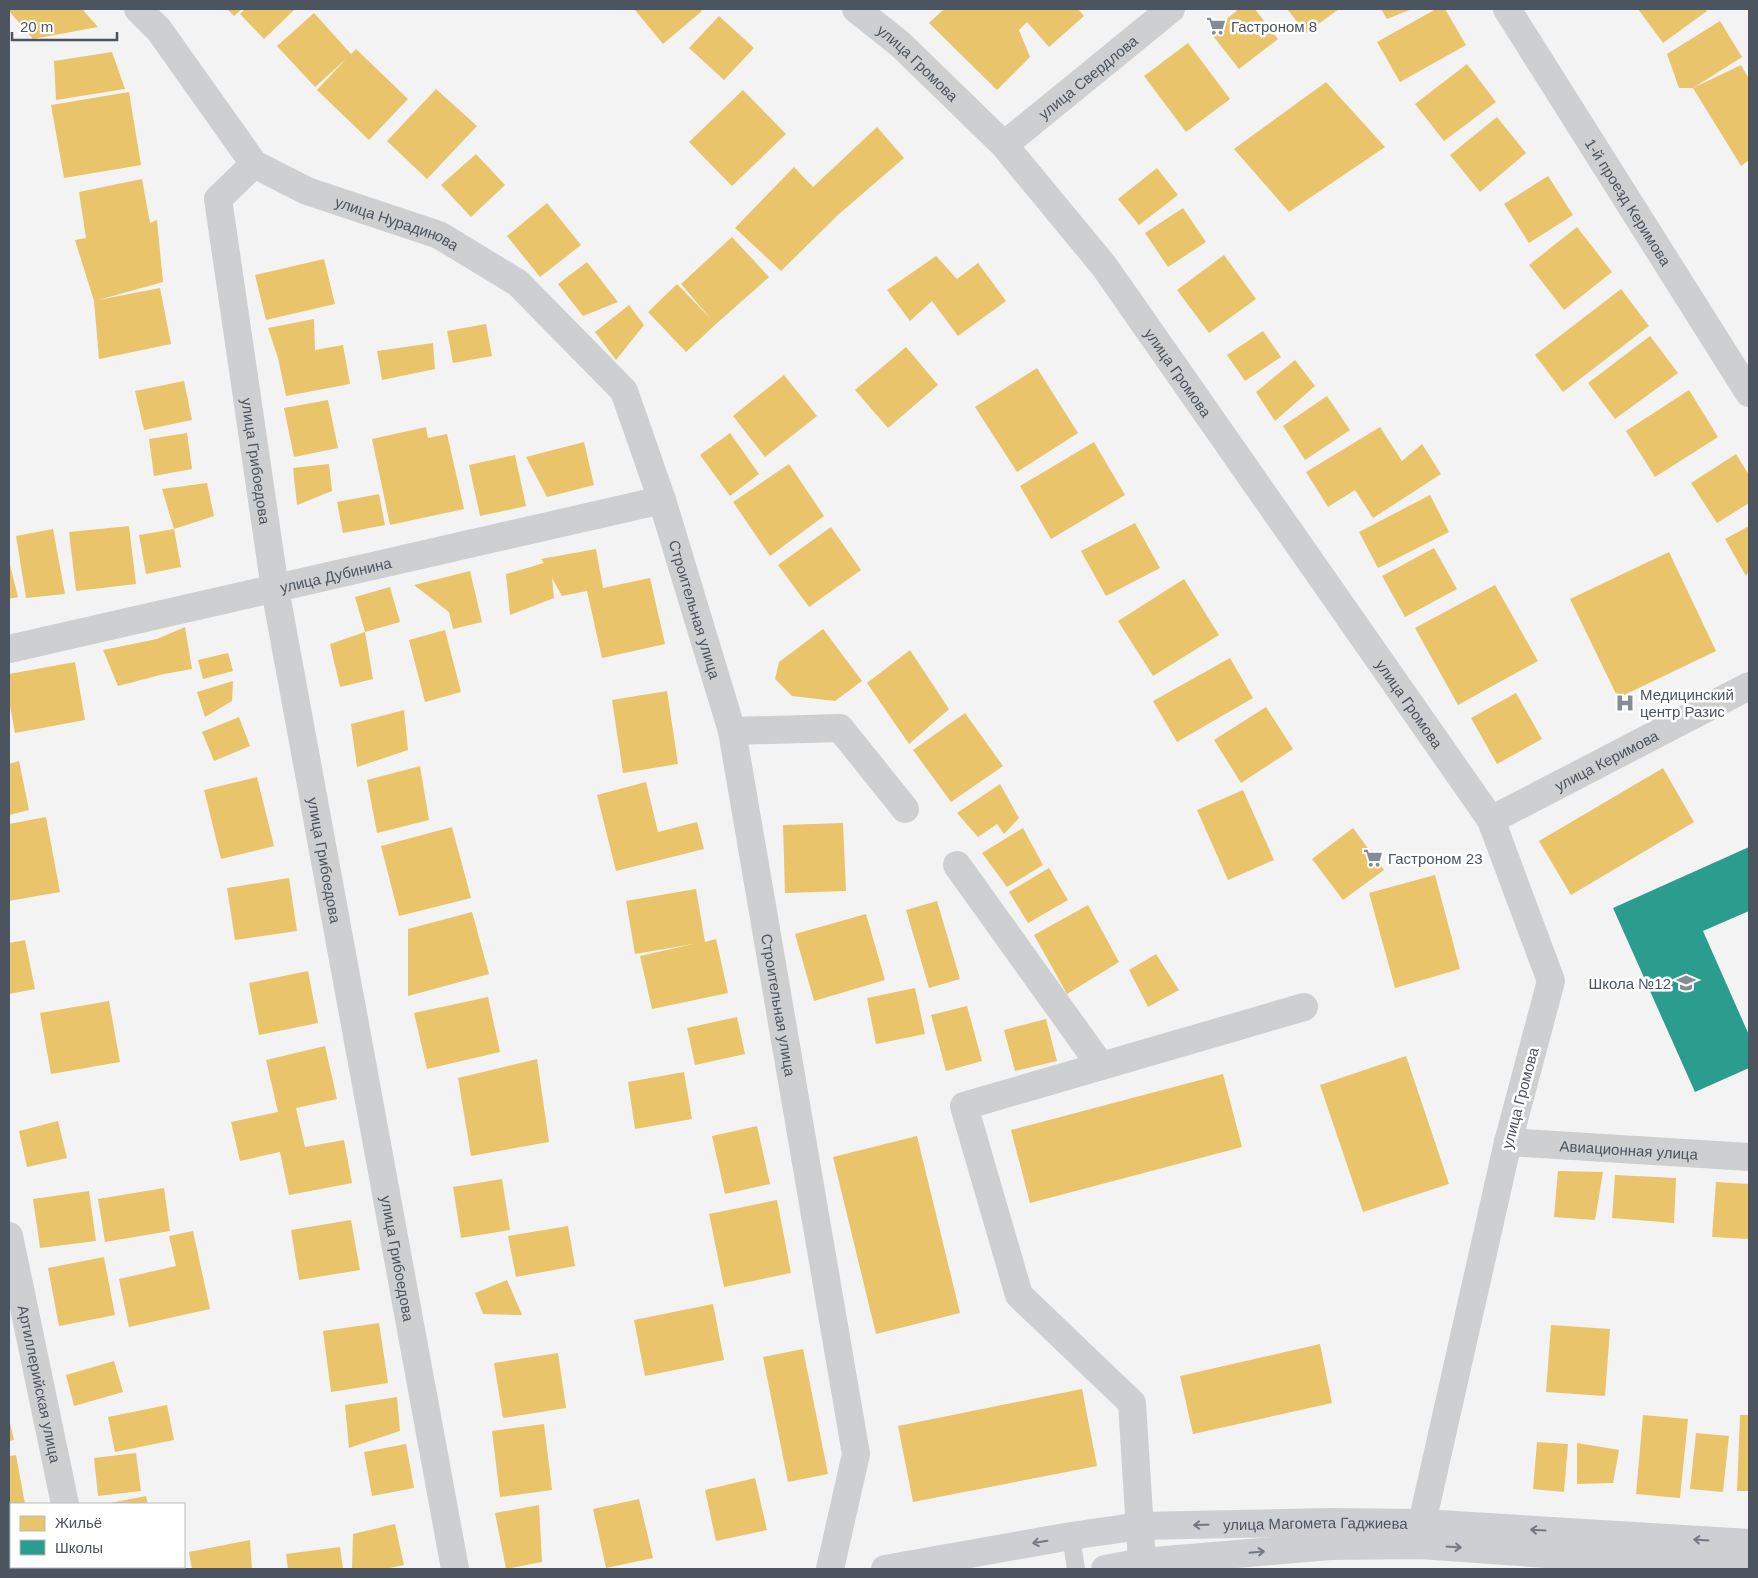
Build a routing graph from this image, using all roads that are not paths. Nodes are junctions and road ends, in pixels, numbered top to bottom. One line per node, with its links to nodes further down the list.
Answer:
1 (138, 9): 6 (street, улица Нурадинова)
2 (856, 9): 5 (street, улица Громова)
3 (1171, 9): 5 (street, улица Свердлова)
4 (1507, 9): 7 (street, 1-й проезд Керимова)
5 (1004, 145): 15 (street, улица Громова)
6 (254, 164): 8 (street, улица Нурадинова); 10 (street, улица Грибоедова)
7 (1749, 394)
8 (644, 450): 9 (street, Строительная улица)
9 (662, 500): 10 (street, улица Дубинина); 13 (street, Строительная улица)
10 (275, 589): 11 (street, улица Дубинина); 30 (street, улица Грибоедова)
11 (9, 649)
12 (1749, 686): 15 (street, улица Керимова)
13 (732, 731): 14 (street); 31 (street, Строительная улица)
14 (906, 810)
15 (1491, 820): 19 (street, улица Громова)
16 (958, 865): 18 (street)
17 (1304, 1007): 18 (street)
18 (1101, 1066): 23 (street)
19 (1508, 1142): 20 (street, Авиационная улица); 24 (street, улица Громова)
20 (1749, 1157)
21 (9, 1236): 22 (street, Артиллерийская улица)
22 (65, 1503)
23 (1140, 1526): 24 (main road, улица Магомета Гаджиева, one-way to 23); 25 (main road, улица Магомета Гаджиева); 28 (street)
24 (1421, 1534): 27 (main road, улица Магомета Гаджиева); 28 (main road, улица Магомета Гаджиева, one-way to 24)
25 (1071, 1536): 32 (main road, улица Магомета Гаджиева, one-way to 32); 33 (lane)
26 (1749, 1543): 27 (main road, улица Магомета Гаджиева, one-way to 27)
27 (1602, 1554): 29 (main road, улица Магомета Гаджиева)
28 (1142, 1562): 34 (main road, улица Магомета Гаджиева)
29 (1749, 1567)
30 (455, 1569)
31 (830, 1569)
32 (885, 1569)
33 (1076, 1569)
34 (1105, 1569)

